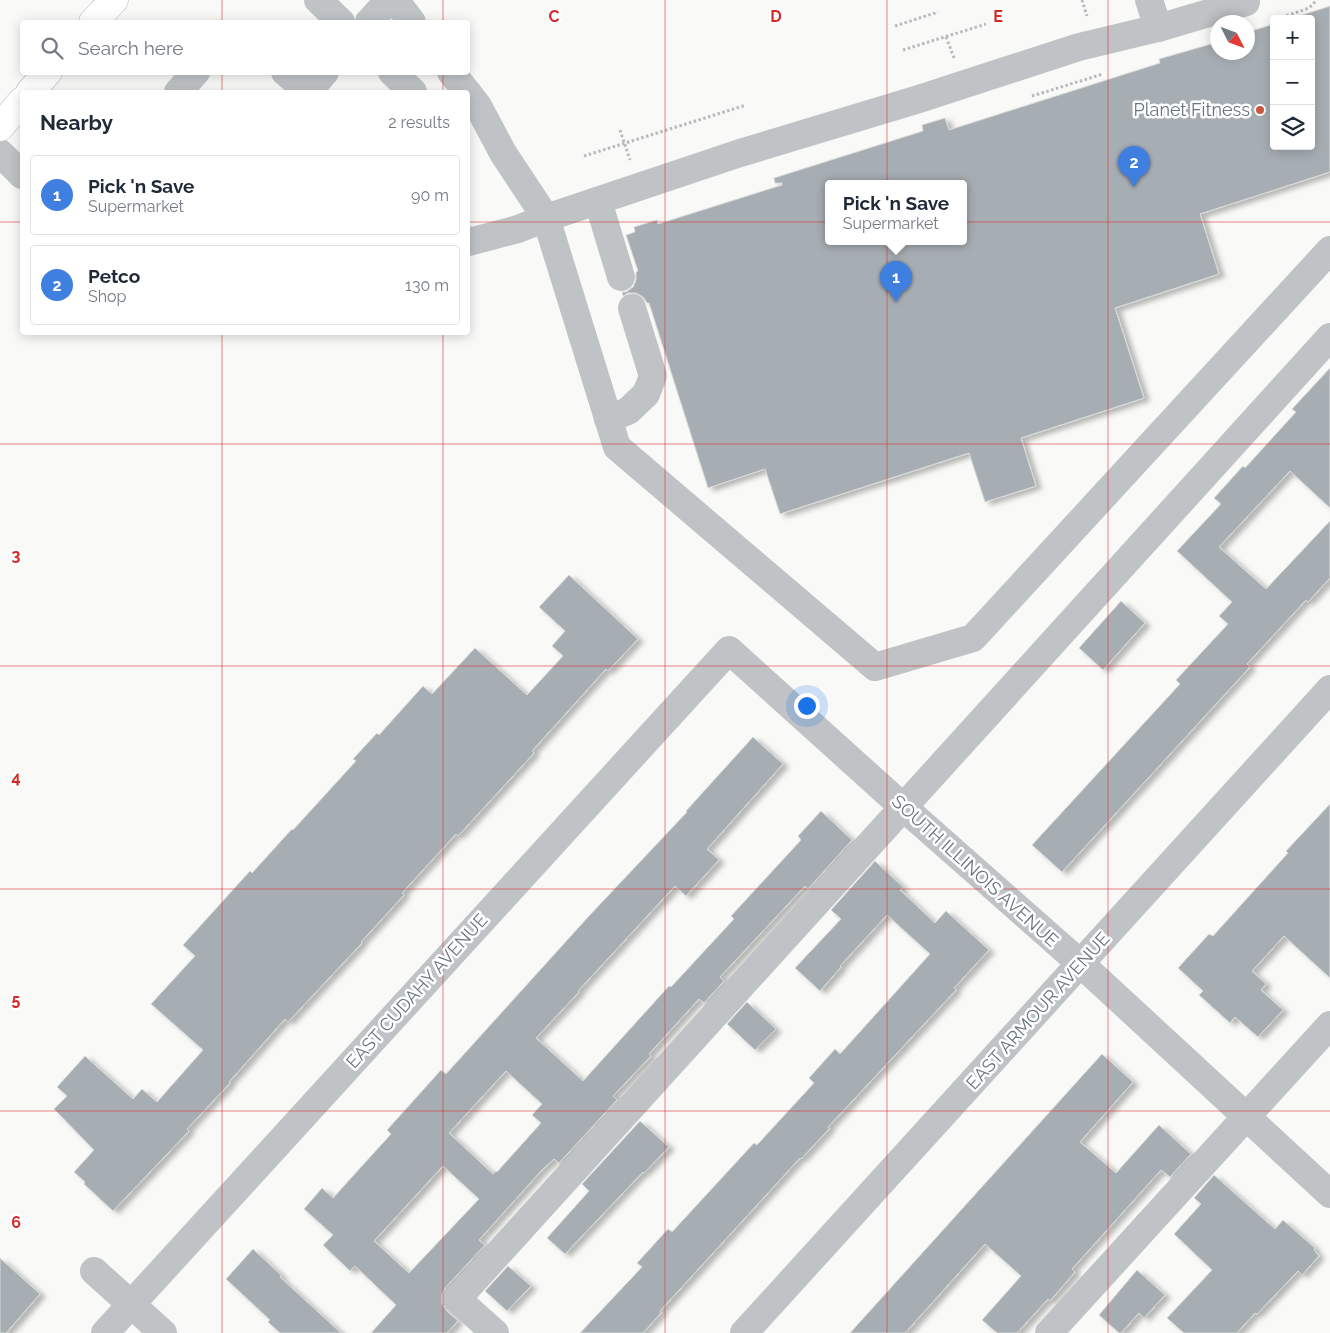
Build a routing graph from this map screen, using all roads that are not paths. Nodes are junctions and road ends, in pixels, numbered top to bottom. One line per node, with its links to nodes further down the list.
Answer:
1 (114, 0): 7 (main road)
2 (318, 0): 8 (street)
3 (389, 0): 9 (street)
4 (395, 0): 10 (street)
5 (1149, 0): 11 (street)
6 (1248, 1): 11 (street)
7 (95, 20)
8 (339, 20)
9 (371, 20)
10 (410, 20)
11 (1158, 28): 31 (street)
12 (45, 75): 18 (main road)
13 (193, 75): 19 (street)
14 (288, 75): 20 (street)
15 (322, 75): 21 (street)
16 (395, 75): 22 (street)
17 (453, 75): 23 (street)
18 (32, 90)
19 (180, 90)
20 (306, 90)
21 (310, 90)
22 (411, 90)
23 (465, 90)
24 (470, 97): 29 (street)
25 (20, 103): 26 (main road)
26 (0, 127)
27 (470, 132): 29 (street)
28 (0, 153): 30 (street)
29 (503, 153): 32 (street)
30 (20, 173)
31 (598, 201): 32 (street); 35 (street)
32 (546, 218): 33 (street); 38 (street)
33 (470, 241)
34 (1330, 250): 38 (street)
35 (621, 277)
36 (632, 308): 38 (street)
37 (1330, 337): 41 (street)
38 (608, 418)
39 (728, 650): 41 (street, SOUTH ILLINOIS AVENUE); 47 (street, EAST CUDAHY AVENUE)
40 (1330, 689): 42 (street, EAST ARMOUR AVENUE)
41 (903, 808): 42 (street, SOUTH ILLINOIS AVENUE); 50 (street)
42 (1080, 964): 44 (street, SOUTH ILLINOIS AVENUE); 51 (street, EAST ARMOUR AVENUE)
43 (1330, 1025): 44 (street)
44 (1246, 1118): 45 (street, SOUTH ILLINOIS AVENUE); 52 (street)
45 (1330, 1194)
46 (94, 1271): 47 (street)
47 (131, 1305): 48 (street, EAST CUDAHY AVENUE); 49 (street)
48 (105, 1333)
49 (163, 1333)
50 (495, 1333)
51 (744, 1333)
52 (1049, 1333)

